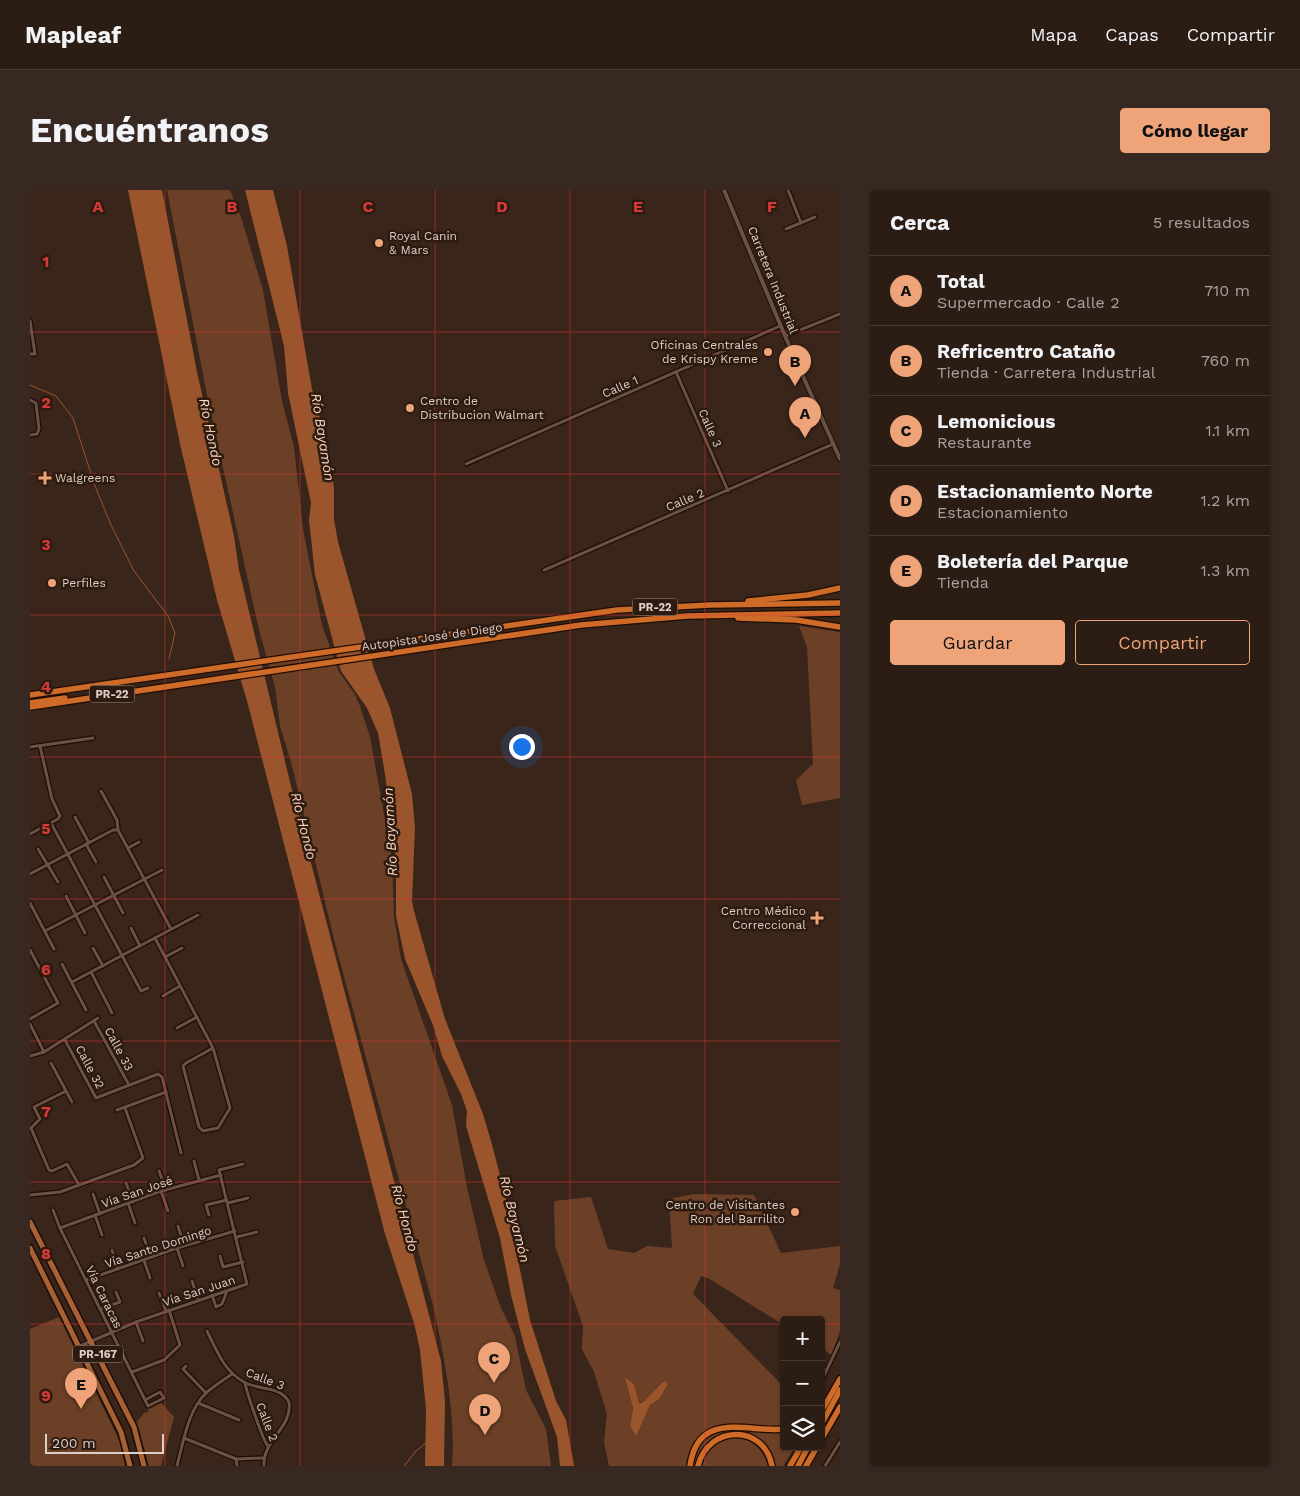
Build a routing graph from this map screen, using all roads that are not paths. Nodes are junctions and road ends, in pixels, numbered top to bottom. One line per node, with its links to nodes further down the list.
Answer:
1 (724, 190): 8 (street, Carretera Industrial)
2 (788, 190): 4 (street)
3 (815, 217): 4 (street)
4 (801, 223): 5 (street)
5 (786, 229)
6 (840, 314): 9 (street)
7 (30, 321): 10 (street)
8 (780, 326): 9 (street, Carretera Industrial); 11 (street, Calle 1)
9 (785, 336): 14 (street, Carretera Industrial)
10 (32, 354)
11 (676, 372): 16 (street, Calle 1); 17 (street, Calle 3)
12 (30, 400): 13 (street)
13 (30, 435)
14 (833, 444): 15 (street, Carretera Industrial); 17 (street, Calle 2)
15 (840, 459)
16 (466, 464)
17 (728, 491): 18 (street, Calle 2)
18 (544, 570)
19 (840, 588): 21 (highway)
20 (840, 603): 21 (highway, Autopista José de Diego / PR-22)
21 (710, 605): 25 (highway, Autopista José de Diego / PR-22)
22 (840, 613): 23 (highway, Autopista José de Diego / PR-22)
23 (711, 615): 24 (highway); 28 (highway, Autopista José de Diego / PR-22)
24 (840, 628)
25 (55, 691): 26 (highway, Autopista José de Diego / PR-22); 27 (highway)
26 (30, 695)
27 (30, 699)
28 (31, 706)
29 (93, 738): 30 (street)
30 (40, 746): 31 (street); 34 (street)
31 (30, 748)
32 (101, 791): 35 (street)
33 (75, 817): 38 (street)
34 (51, 823): 36 (street); 41 (street)
35 (118, 830): 38 (street); 39 (street)
36 (30, 834)
37 (139, 842): 39 (street)
38 (87, 843): 41 (street); 42 (street)
39 (128, 848): 47 (street)
40 (38, 849): 43 (street)
41 (68, 854): 43 (street); 52 (street)
42 (96, 862)
43 (49, 864): 45 (street); 48 (street)
44 (162, 870): 47 (street)
45 (30, 874)
46 (104, 877): 49 (street)
47 (144, 879): 49 (street); 57 (street)
48 (58, 882)
49 (114, 895): 52 (street); 53 (street)
50 (66, 896): 54 (street)
51 (30, 903): 58 (street)
52 (95, 905): 54 (street); 66 (street)
53 (123, 913)
54 (76, 915): 58 (street); 59 (street)
55 (198, 915): 57 (street)
56 (131, 928): 61 (street)
57 (171, 930): 60 (street)
58 (45, 931): 64 (street)
59 (85, 933)
60 (155, 938): 61 (street); 67 (street)
61 (140, 946): 66 (street)
62 (93, 948): 69 (street)
63 (182, 948): 67 (street)
64 (54, 949)
65 (30, 950): 79 (street)
66 (122, 956): 69 (street); 73 (street)
67 (165, 957): 72 (street)
68 (62, 964): 71 (street)
69 (103, 966): 70 (street)
70 (91, 972): 71 (street); 76 (street)
71 (72, 982): 75 (street)
72 (180, 986): 74 (street); 77 (street)
73 (148, 988)
74 (163, 996)
75 (86, 1010)
76 (112, 1013)
77 (196, 1017): 82 (street); 84 (street)
78 (98, 1018): 80 (street)
79 (30, 1019)
80 (94, 1021): 83 (street); 88 (street, Calle 33)
81 (30, 1024): 85 (street)
82 (177, 1028)
83 (65, 1040): 85 (street); 88 (street, Calle 32)
84 (213, 1048): 84 (street)
85 (44, 1052): 86 (street)
86 (30, 1056)
87 (51, 1063): 89 (street)
88 (129, 1085): 90 (street)
89 (66, 1091): 91 (street); 101 (street)
90 (166, 1092): 92 (street); 94 (street)
91 (72, 1102)
92 (125, 1108): 93 (street); 101 (street)
93 (117, 1110)
94 (182, 1153)
95 (194, 1160): 99 (street)
96 (243, 1164): 98 (street, Vía San José)
97 (160, 1170): 102 (street)
98 (221, 1175): 99 (street, Vía San José); 107 (street, Vía San Juan)
99 (199, 1180): 102 (street, Vía San José)
100 (126, 1182): 106 (street)
101 (79, 1185): 104 (street)
102 (164, 1191): 106 (street, Vía San José); 110 (street)
103 (93, 1194): 111 (street)
104 (30, 1195)
105 (248, 1198): 107 (street)
106 (133, 1202): 108 (street, Vía San José)
107 (228, 1202): 113 (street); 118 (street, Vía San Juan)
108 (128, 1203): 111 (street, Vía San José); 115 (street)
109 (53, 1210): 117 (street, Vía Caracas)
110 (168, 1211)
111 (100, 1214): 112 (street, Vía San José)
112 (95, 1215): 117 (street, Vía San José); 120 (street)
113 (209, 1215)
114 (30, 1222): 146 (main road, PR-167)
115 (135, 1223)
116 (178, 1226): 123 (street)
117 (60, 1228): 134 (street, Vía Caracas)
118 (235, 1231): 121 (street, Vía San Juan); 123 (street, Vía Santo Domingo)
119 (257, 1232): 121 (street)
120 (102, 1235)
121 (237, 1237): 130 (street, Vía San Juan)
122 (144, 1238): 128 (street)
123 (184, 1246): 125 (street, Vía Santo Domingo)
124 (30, 1248): 149 (main road, PR-167)
125 (177, 1248): 128 (street, Vía Santo Domingo); 131 (street)
126 (112, 1250): 132 (street)
127 (220, 1256): 130 (street)
128 (151, 1257): 129 (street, Vía Santo Domingo)
129 (144, 1260): 132 (street, Vía Santo Domingo); 133 (street)
130 (243, 1262): 136 (street, Vía San Juan)
131 (183, 1266)
132 (118, 1269): 134 (street, Vía Santo Domingo)
133 (150, 1278)
134 (86, 1280): 141 (street, Vía Caracas)
135 (192, 1281): 140 (street)
136 (227, 1291): 139 (street, Vía San Juan); 139 (street)
137 (116, 1292): 141 (street)
138 (159, 1293): 142 (street)
139 (212, 1295): 140 (street, Vía San Juan)
140 (198, 1299): 142 (street, Vía San Juan)
141 (100, 1309): 144 (street, Vía Caracas)
142 (167, 1310): 143 (street, Vía San Juan); 151 (street)
143 (136, 1322): 144 (street, Vía San Juan); 147 (street)
144 (111, 1331): 146 (street, Vía San Juan); 151 (street, Vía Caracas)
145 (207, 1332): 152 (street, Calle 3)
146 (91, 1341): 149 (street, Vía San Juan); 177 (main road, PR-167)
147 (143, 1341)
148 (840, 1342): 153 (street)
149 (80, 1346): 176 (main road, PR-167)
150 (186, 1366): 157 (street)
151 (132, 1372): 158 (street, Vía Caracas)
152 (232, 1374): 155 (street, Calle 3); 157 (street)
153 (825, 1374)
154 (840, 1379): 159 (highway)
155 (245, 1383): 170 (street, Calle 2); 170 (street, Calle 3)
156 (840, 1390): 164 (highway)
157 (206, 1393): 160 (street)
158 (145, 1400): 158 (street)
159 (827, 1401): 161 (highway); 162 (highway)
160 (198, 1403): 165 (street); 168 (street)
161 (822, 1406)
162 (824, 1406)
163 (840, 1407): 167 (highway)
164 (825, 1418)
165 (239, 1420)
166 (780, 1429): 181 (highway)
167 (825, 1433)
168 (184, 1438): 175 (street); 178 (street)
169 (840, 1442): 187 (street)
170 (268, 1446): 174 (street, Calle 2)
171 (799, 1451): 184 (highway)
172 (806, 1451): 185 (highway)
173 (815, 1451): 186 (highway)
174 (264, 1458): 175 (street); 180 (street, Calle 2)
175 (236, 1459): 179 (street)
176 (130, 1466)
177 (144, 1466)
178 (177, 1466)
179 (237, 1466)
180 (264, 1466)
181 (690, 1466)
182 (698, 1466): 183 (highway)
183 (772, 1466)
184 (790, 1466)
185 (798, 1466)
186 (806, 1466)
187 (825, 1466)

